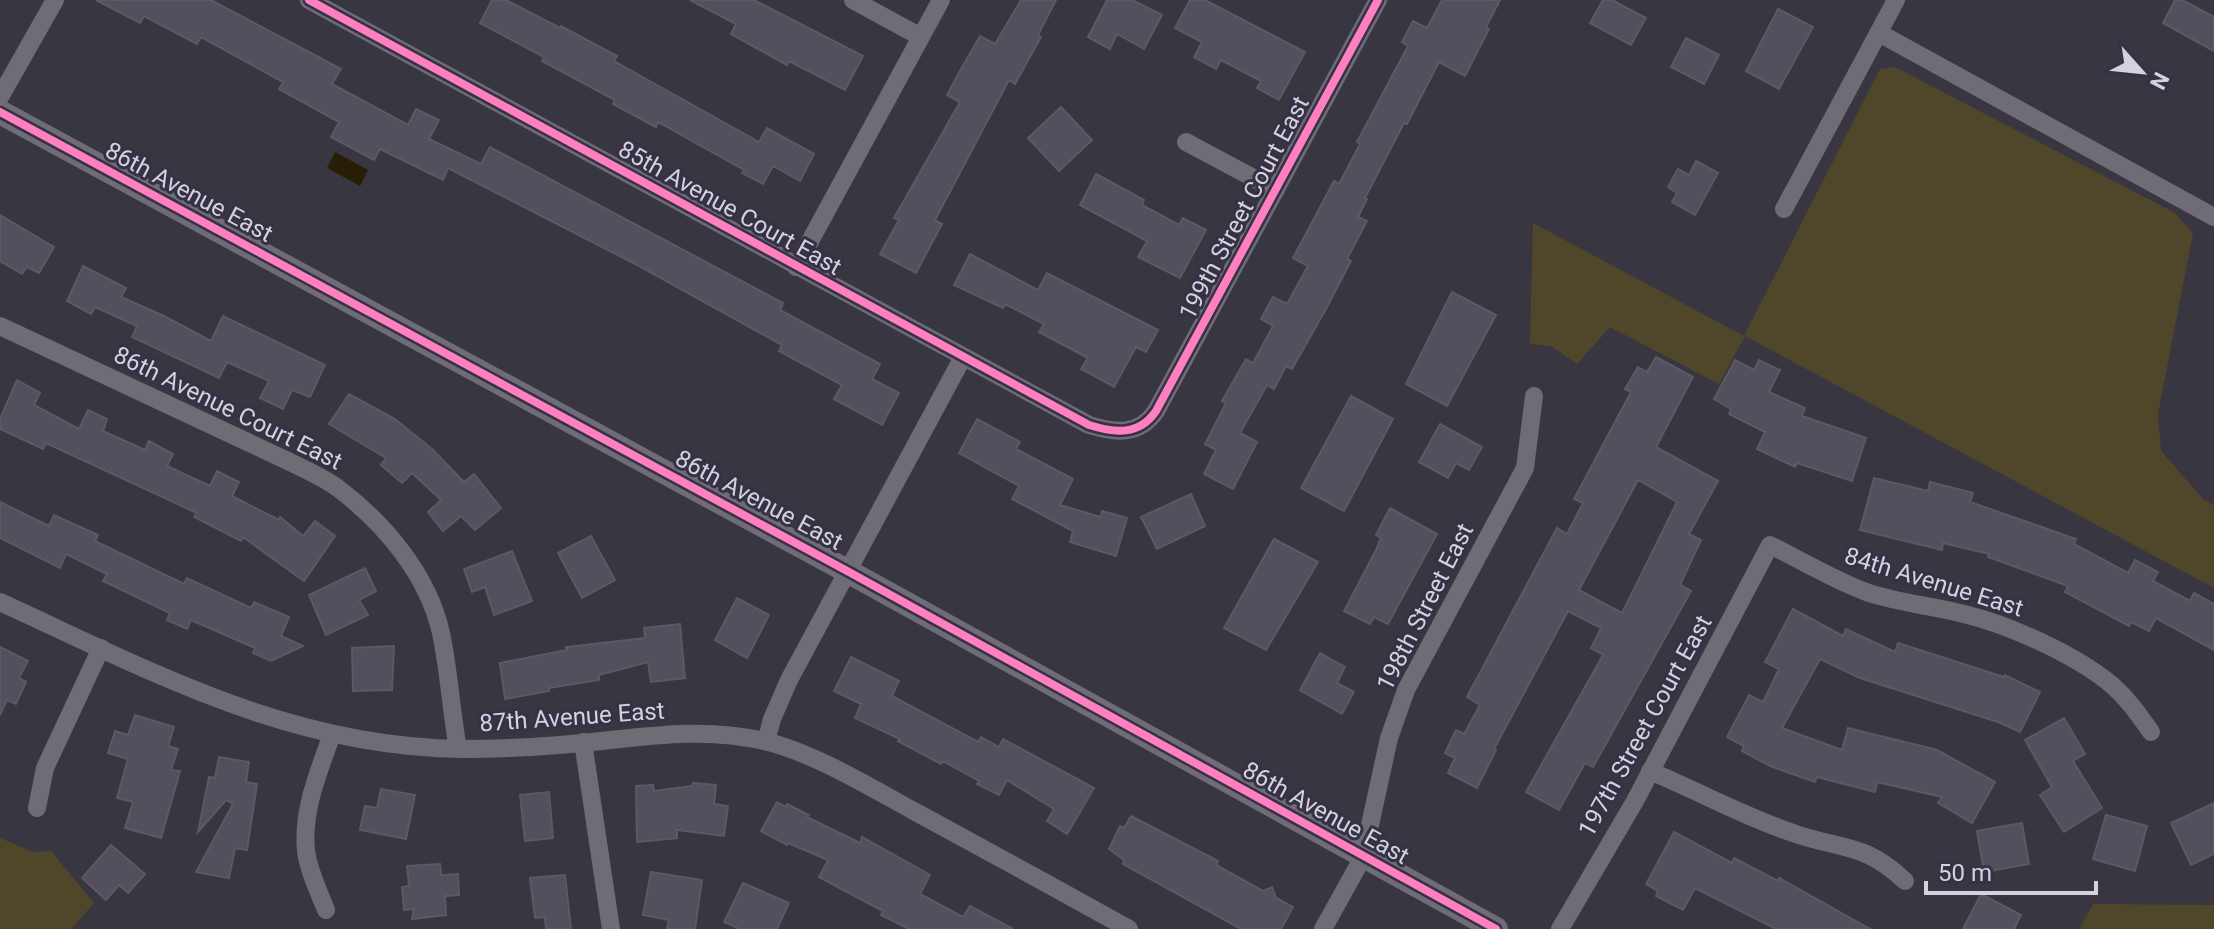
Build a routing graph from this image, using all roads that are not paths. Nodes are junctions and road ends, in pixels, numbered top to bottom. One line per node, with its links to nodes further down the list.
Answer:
1 (55, 0): 9 (street)
2 (309, 0): 15 (street, 85th Avenue Court East)
3 (853, 0): 8 (street)
4 (941, 0): 8 (street)
5 (1378, 0): 12 (street, 199th Street Court East)
6 (1896, 0): 7 (street)
7 (1879, 33): 13 (street); 14 (street)
8 (921, 37): 15 (street)
9 (0, 97)
10 (0, 112): 21 (street, 86th Avenue East)
11 (1186, 142): 12 (street)
12 (1276, 190): 19 (street, 199th Street Court East)
13 (1784, 209)
14 (2214, 217)
15 (796, 267): 17 (street, 85th Avenue Court East)
16 (0, 326): 28 (street, 86th Avenue Court East)
17 (963, 357): 19 (street, 85th Avenue Court East); 21 (street)
18 (1534, 396): 31 (street, 198th Street East)
19 (1138, 429)
20 (1770, 545): 24 (street, 84th Avenue East); 29 (street, 197th Street Court East)
21 (849, 572): 26 (street); 31 (street, 86th Avenue East)
22 (0, 602): 23 (street, 87th Avenue East)
23 (101, 648): 25 (street, 87th Avenue East); 30 (street)
24 (2151, 732)
25 (332, 734): 28 (street, 87th Avenue East); 33 (street)
26 (766, 741): 27 (street, 87th Avenue East); 35 (street, 87th Avenue East)
27 (583, 742): 28 (street, 87th Avenue East); 34 (street)
28 (458, 749)
29 (1650, 771): 32 (street); 38 (street, 197th Street Court East)
30 (37, 808)
31 (1363, 857): 36 (street, 198th Street East); 37 (street, 86th Avenue East)
32 (1905, 881)
33 (326, 910)
34 (611, 929)
35 (1129, 929)
36 (1323, 929)
37 (1496, 929)
38 (1560, 929)

